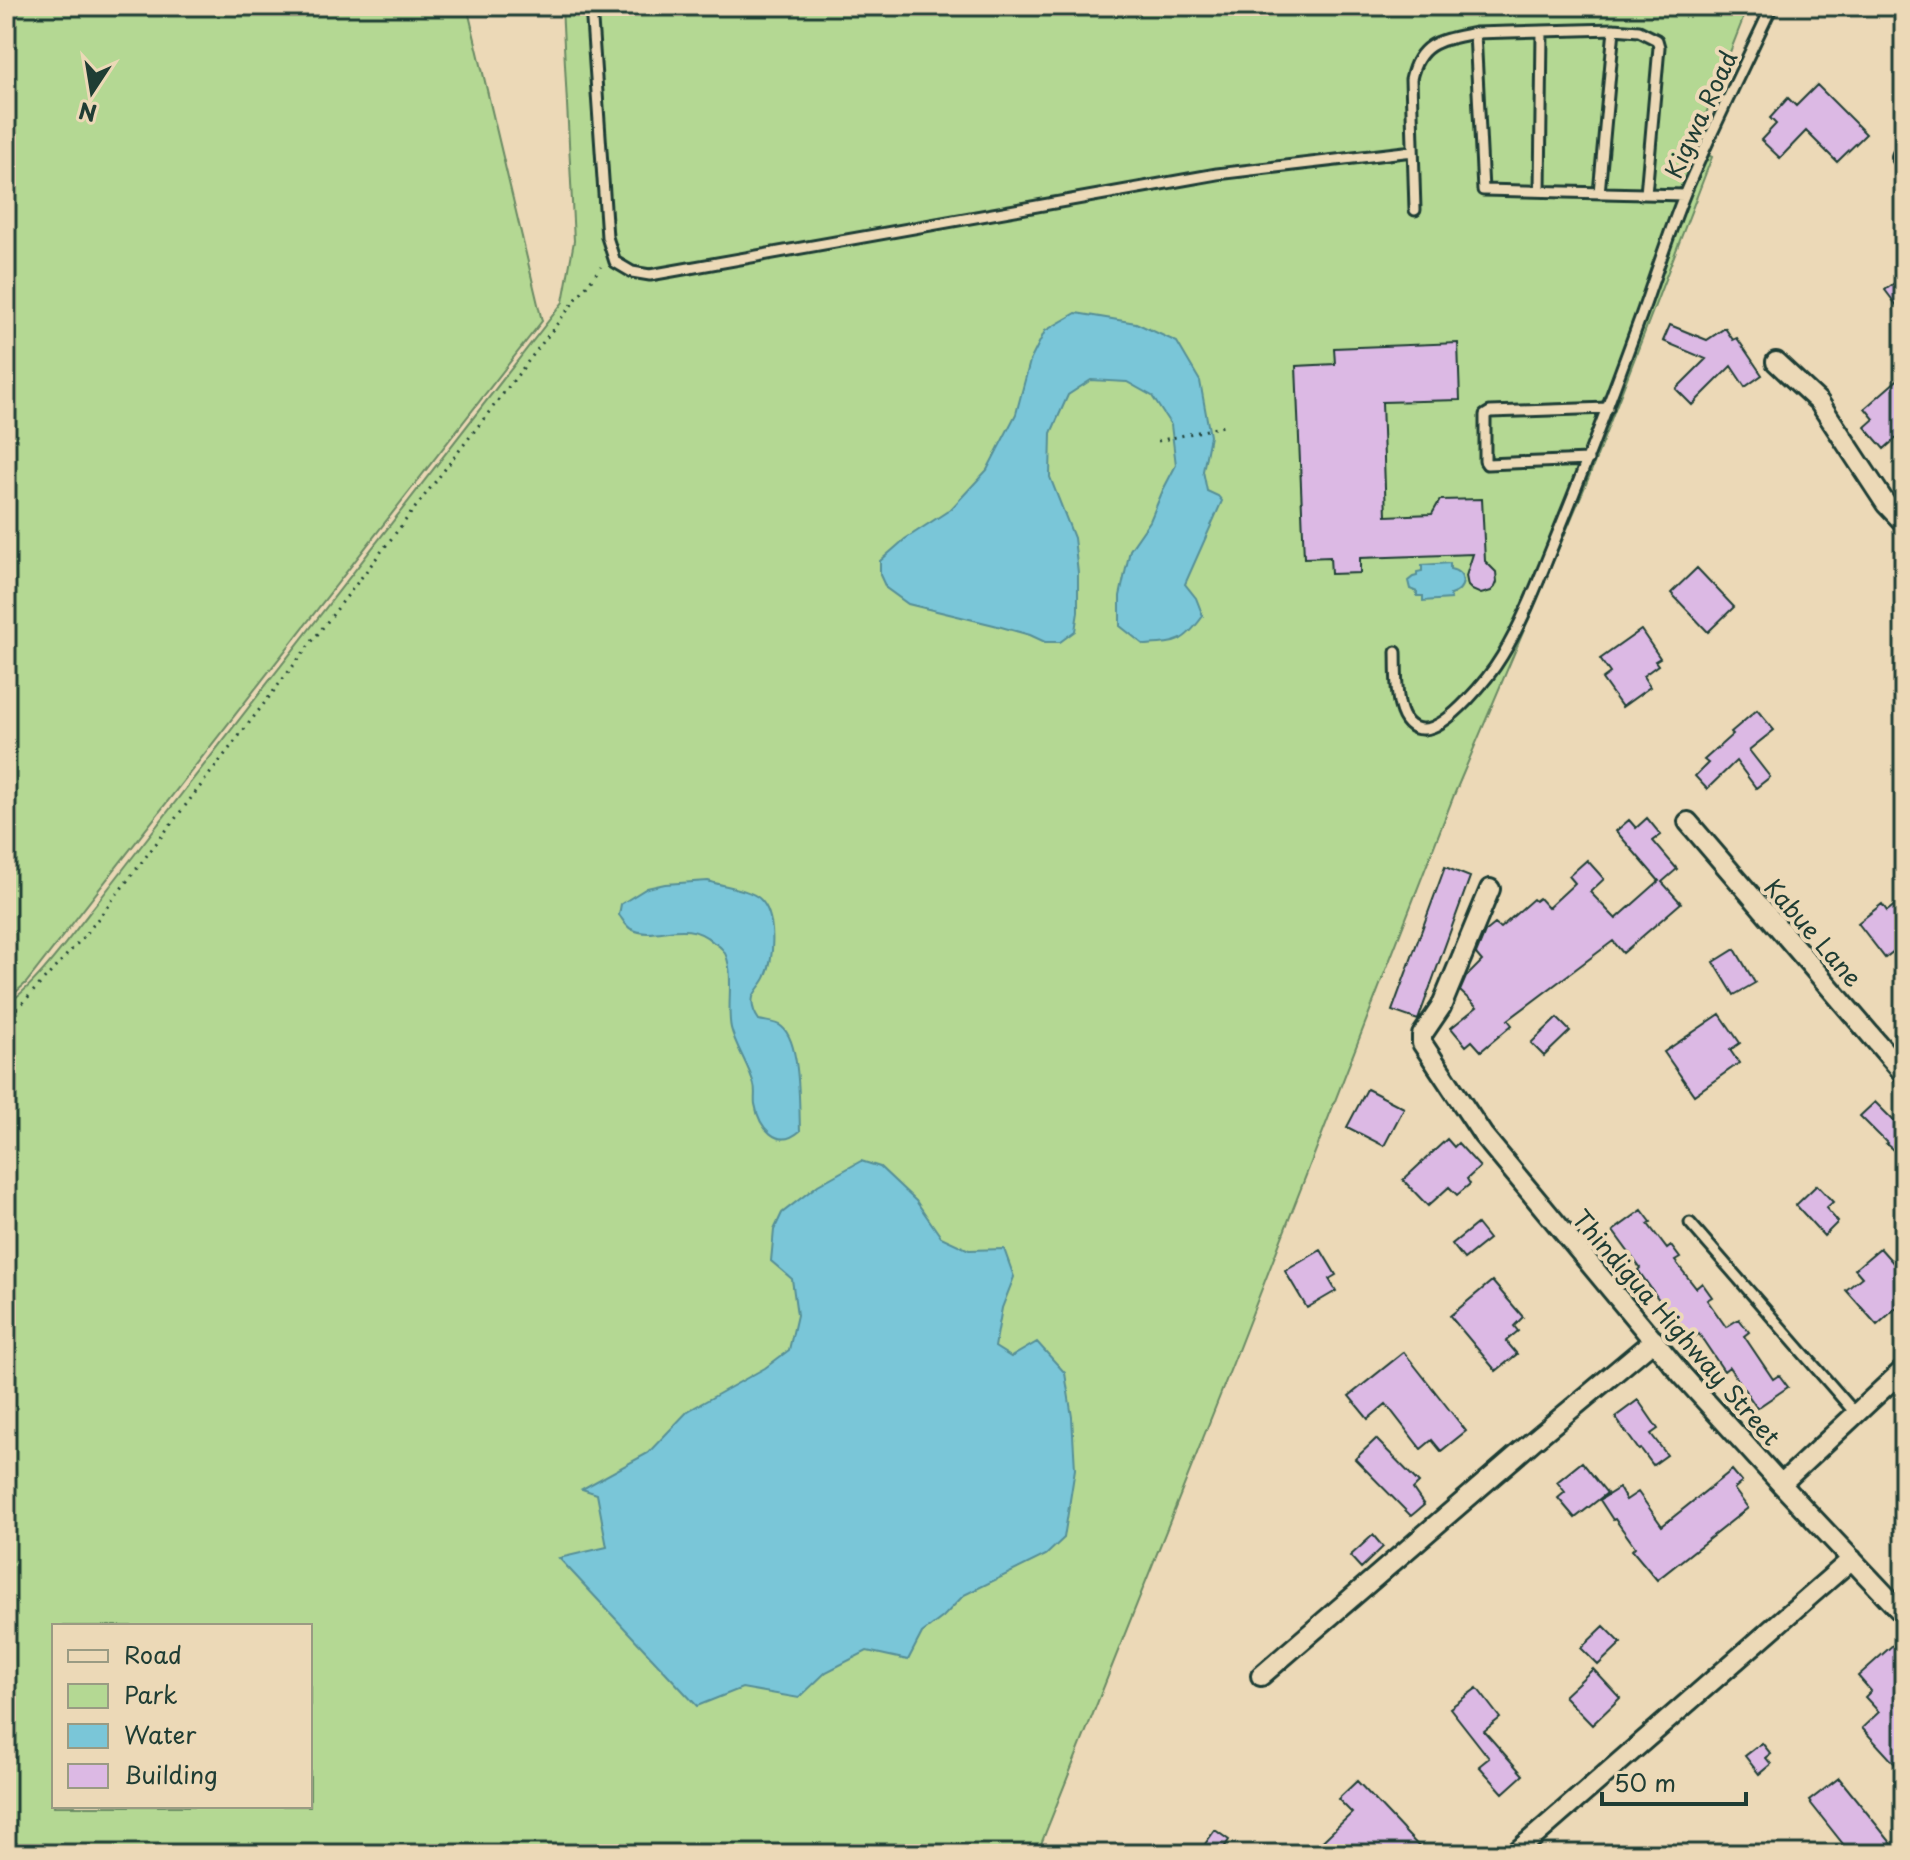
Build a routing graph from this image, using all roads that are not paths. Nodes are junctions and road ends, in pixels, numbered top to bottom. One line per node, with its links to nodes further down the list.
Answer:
1 (591, 6): 6 (lane)
2 (1772, 6): 10 (lane, Kigwa Road)
3 (1614, 29): 4 (lane); 8 (lane); 9 (lane)
4 (1542, 32): 5 (lane); 7 (lane)
5 (1475, 33): 6 (lane); 7 (lane)
6 (1413, 151): 11 (lane)
7 (1540, 191): 8 (lane)
8 (1599, 193): 9 (lane)
9 (1646, 194): 10 (lane)
10 (1684, 195): 13 (lane, Kigwa Road)
11 (1415, 210)
12 (1776, 362): 15 (street)
13 (1608, 408): 14 (lane, Kigwa Road); 14 (lane)
14 (1588, 460): 16 (lane, Kigwa Road)
15 (1904, 523)
16 (1396, 652)
17 (1688, 822): 19 (street, Kabue Lane)
18 (1490, 889): 21 (street, Thindigua Highway Street)
19 (1904, 1074)
20 (1690, 1223): 23 (lane)
21 (1654, 1340): 24 (street, Thindigua Highway Street); 27 (street)
22 (1904, 1369): 23 (street)
23 (1856, 1414): 24 (street)
24 (1781, 1484): 25 (street, Thindigua Highway Street)
25 (1852, 1559): 26 (street, Thindigua Highway Street); 28 (street)
26 (1904, 1615)
27 (1261, 1676)
28 (1514, 1854)

